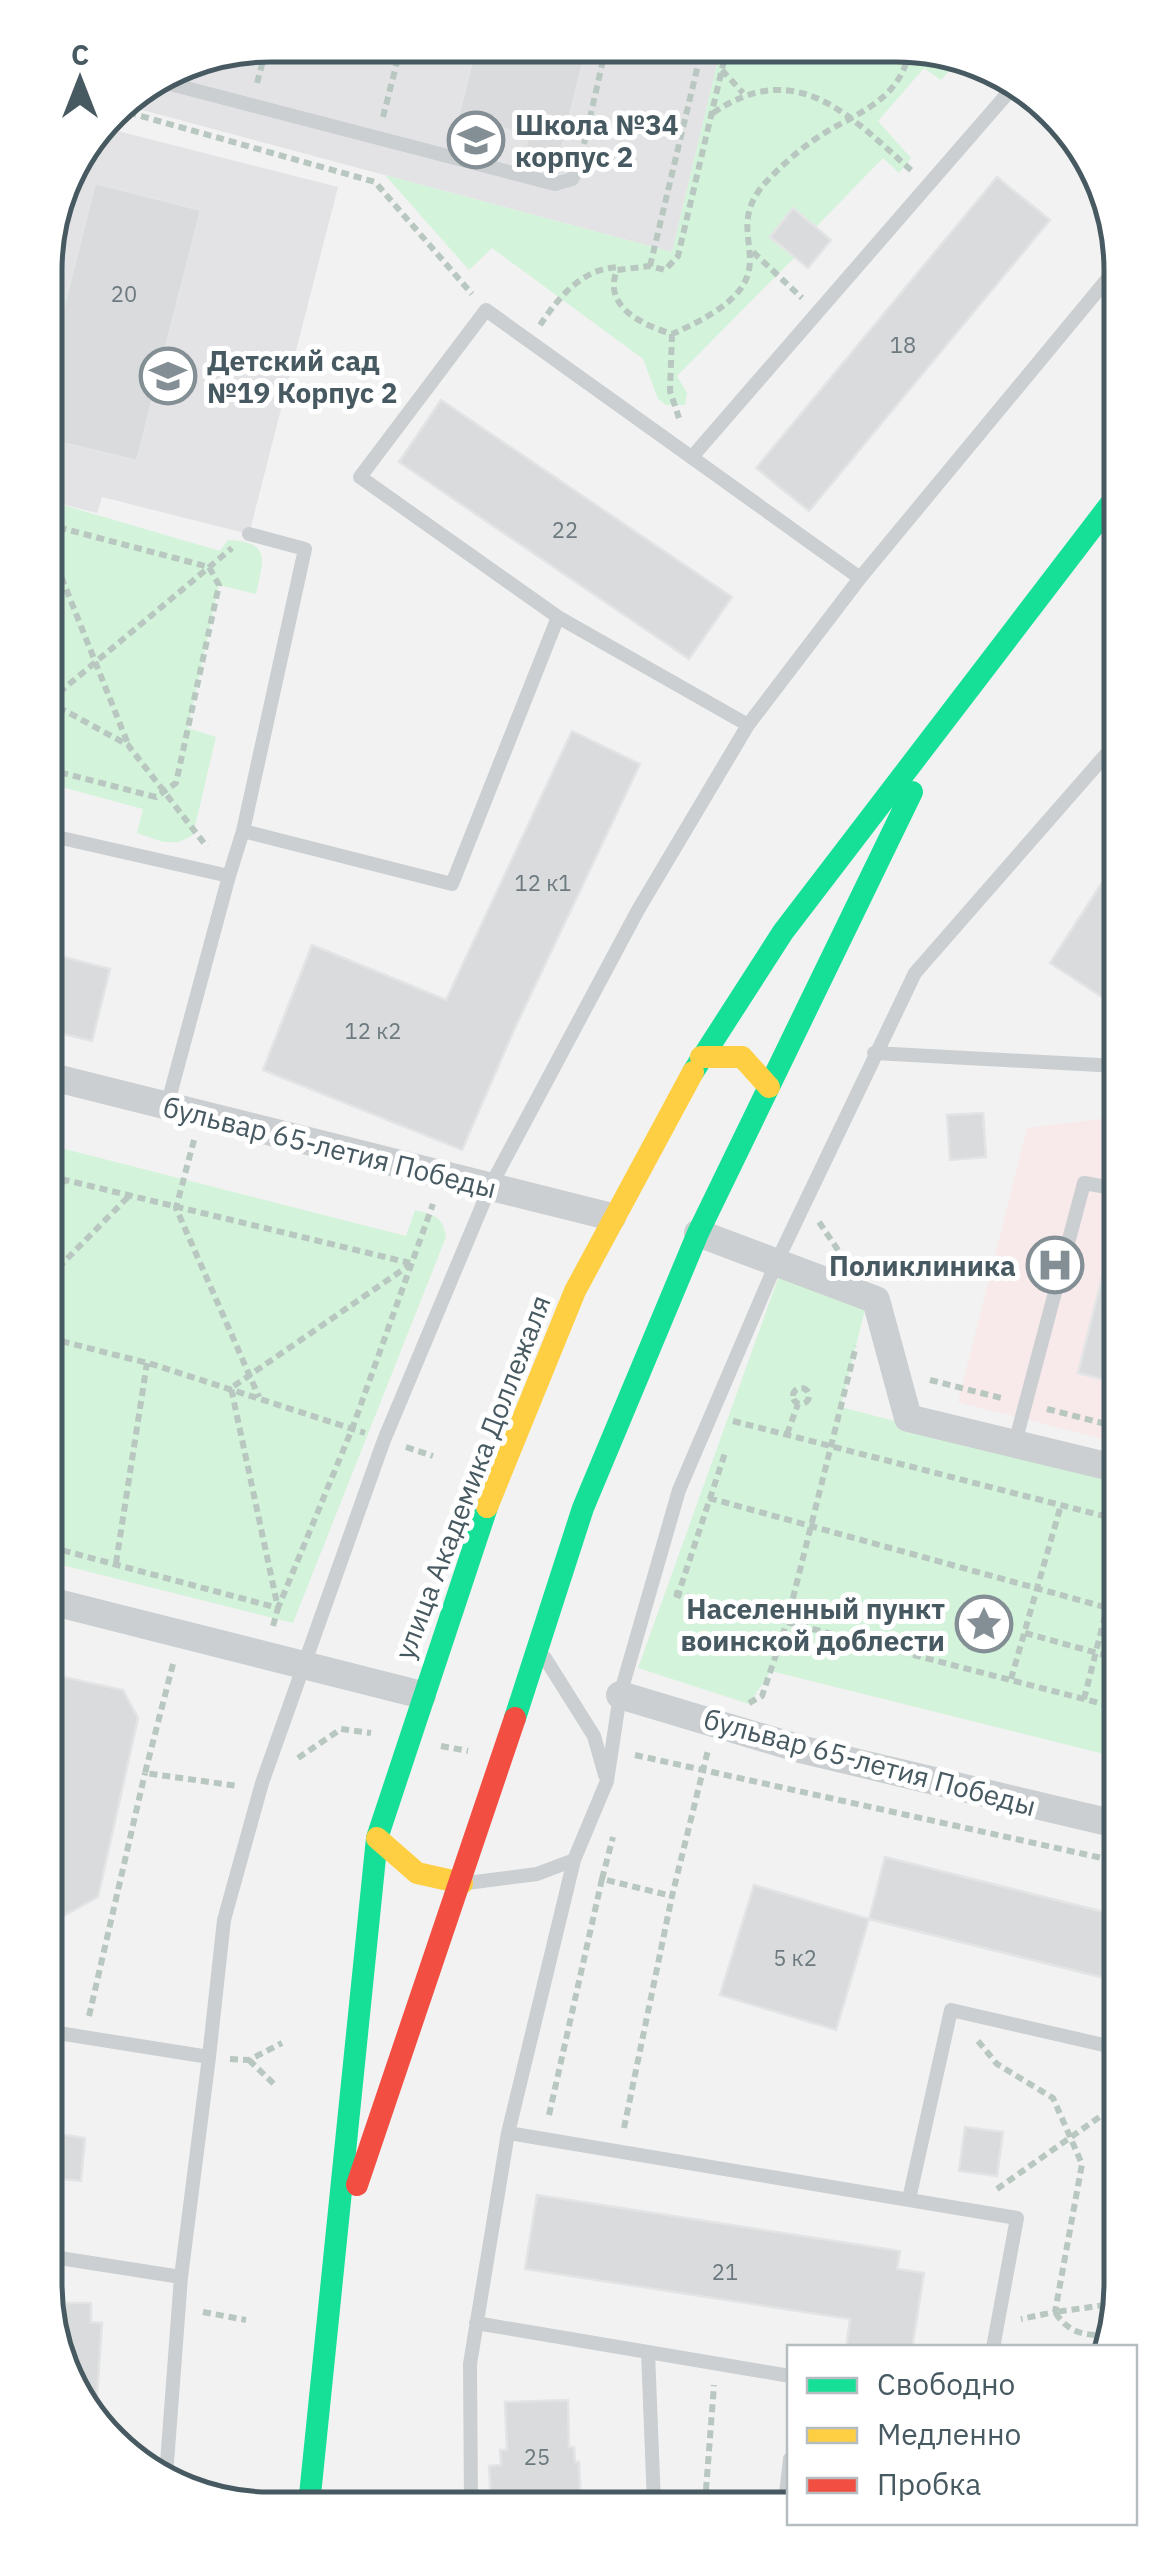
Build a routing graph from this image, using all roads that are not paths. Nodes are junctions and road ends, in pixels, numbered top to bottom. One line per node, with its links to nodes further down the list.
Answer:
1 (176, 85): 3 (lane)
2 (1006, 95): 5 (lane)
3 (579, 165)
4 (1104, 282): 8 (lane)
5 (692, 457): 8 (lane); 9 (lane)
6 (1104, 512): 10 (main road, улица Академика Доллежаля)
7 (249, 534): 13 (lane)
8 (860, 578): 11 (lane)
9 (558, 617): 11 (lane); 13 (lane)
10 (954, 708): 17 (main road, улица Академика Доллежаля); 20 (main road, улица Академика Доллежаля)
11 (748, 725): 23 (lane)
12 (1104, 756): 16 (lane)
13 (243, 831): 15 (lane)
14 (63, 838): 15 (lane)
15 (228, 876): 21 (lane)
16 (874, 1053): 18 (lane); 26 (lane)
17 (701, 1057): 20 (main road); 24 (main road, улица Академика Доллежаля)
18 (1104, 1065)
19 (63, 1080): 21 (street, бульвар 65-летия Победы)
20 (769, 1087): 25 (main road, улица Академика Доллежаля)
21 (167, 1106): 23 (street, бульвар 65-летия Победы)
22 (1104, 1186): 27 (lane)
23 (490, 1187): 24 (street, бульвар 65-летия Победы); 31 (lane)
24 (612, 1218): 32 (main road, улица Академика Доллежаля)
25 (698, 1233): 26 (street); 30 (main road, улица Академика Доллежаля)
26 (778, 1260): 27 (street); 33 (lane)
27 (1015, 1443): 28 (street)
28 (1104, 1465)
29 (62, 1604): 31 (street)
30 (539, 1643): 34 (lane); 38 (main road, улица Академика Доллежаля)
31 (304, 1664): 32 (street); 41 (lane)
32 (422, 1695): 36 (main road, улица Академика Доллежаля)
33 (620, 1695): 34 (lane); 35 (street, бульвар 65-летия Победы)
34 (607, 1781): 37 (lane)
35 (1104, 1822)
36 (377, 1838): 38 (main road); 44 (main road, улица Академика Доллежаля)
37 (574, 1860): 38 (lane); 42 (lane)
38 (462, 1883): 44 (main road, улица Академика Доллежаля)
39 (62, 2034): 41 (lane)
40 (1104, 2045): 43 (lane)
41 (209, 2057): 46 (lane)
42 (508, 2133): 43 (lane); 47 (lane)
43 (908, 2199): 48 (lane)
44 (334, 2251): 52 (main road, улица Академика Доллежаля)
45 (62, 2259): 46 (lane)
46 (181, 2277): 51 (lane)
47 (476, 2323): 49 (lane); 53 (lane)
48 (994, 2345)
49 (648, 2352): 50 (lane); 54 (lane)
50 (787, 2376)
51 (167, 2464)
52 (310, 2492)
53 (471, 2492)
54 (654, 2492)

